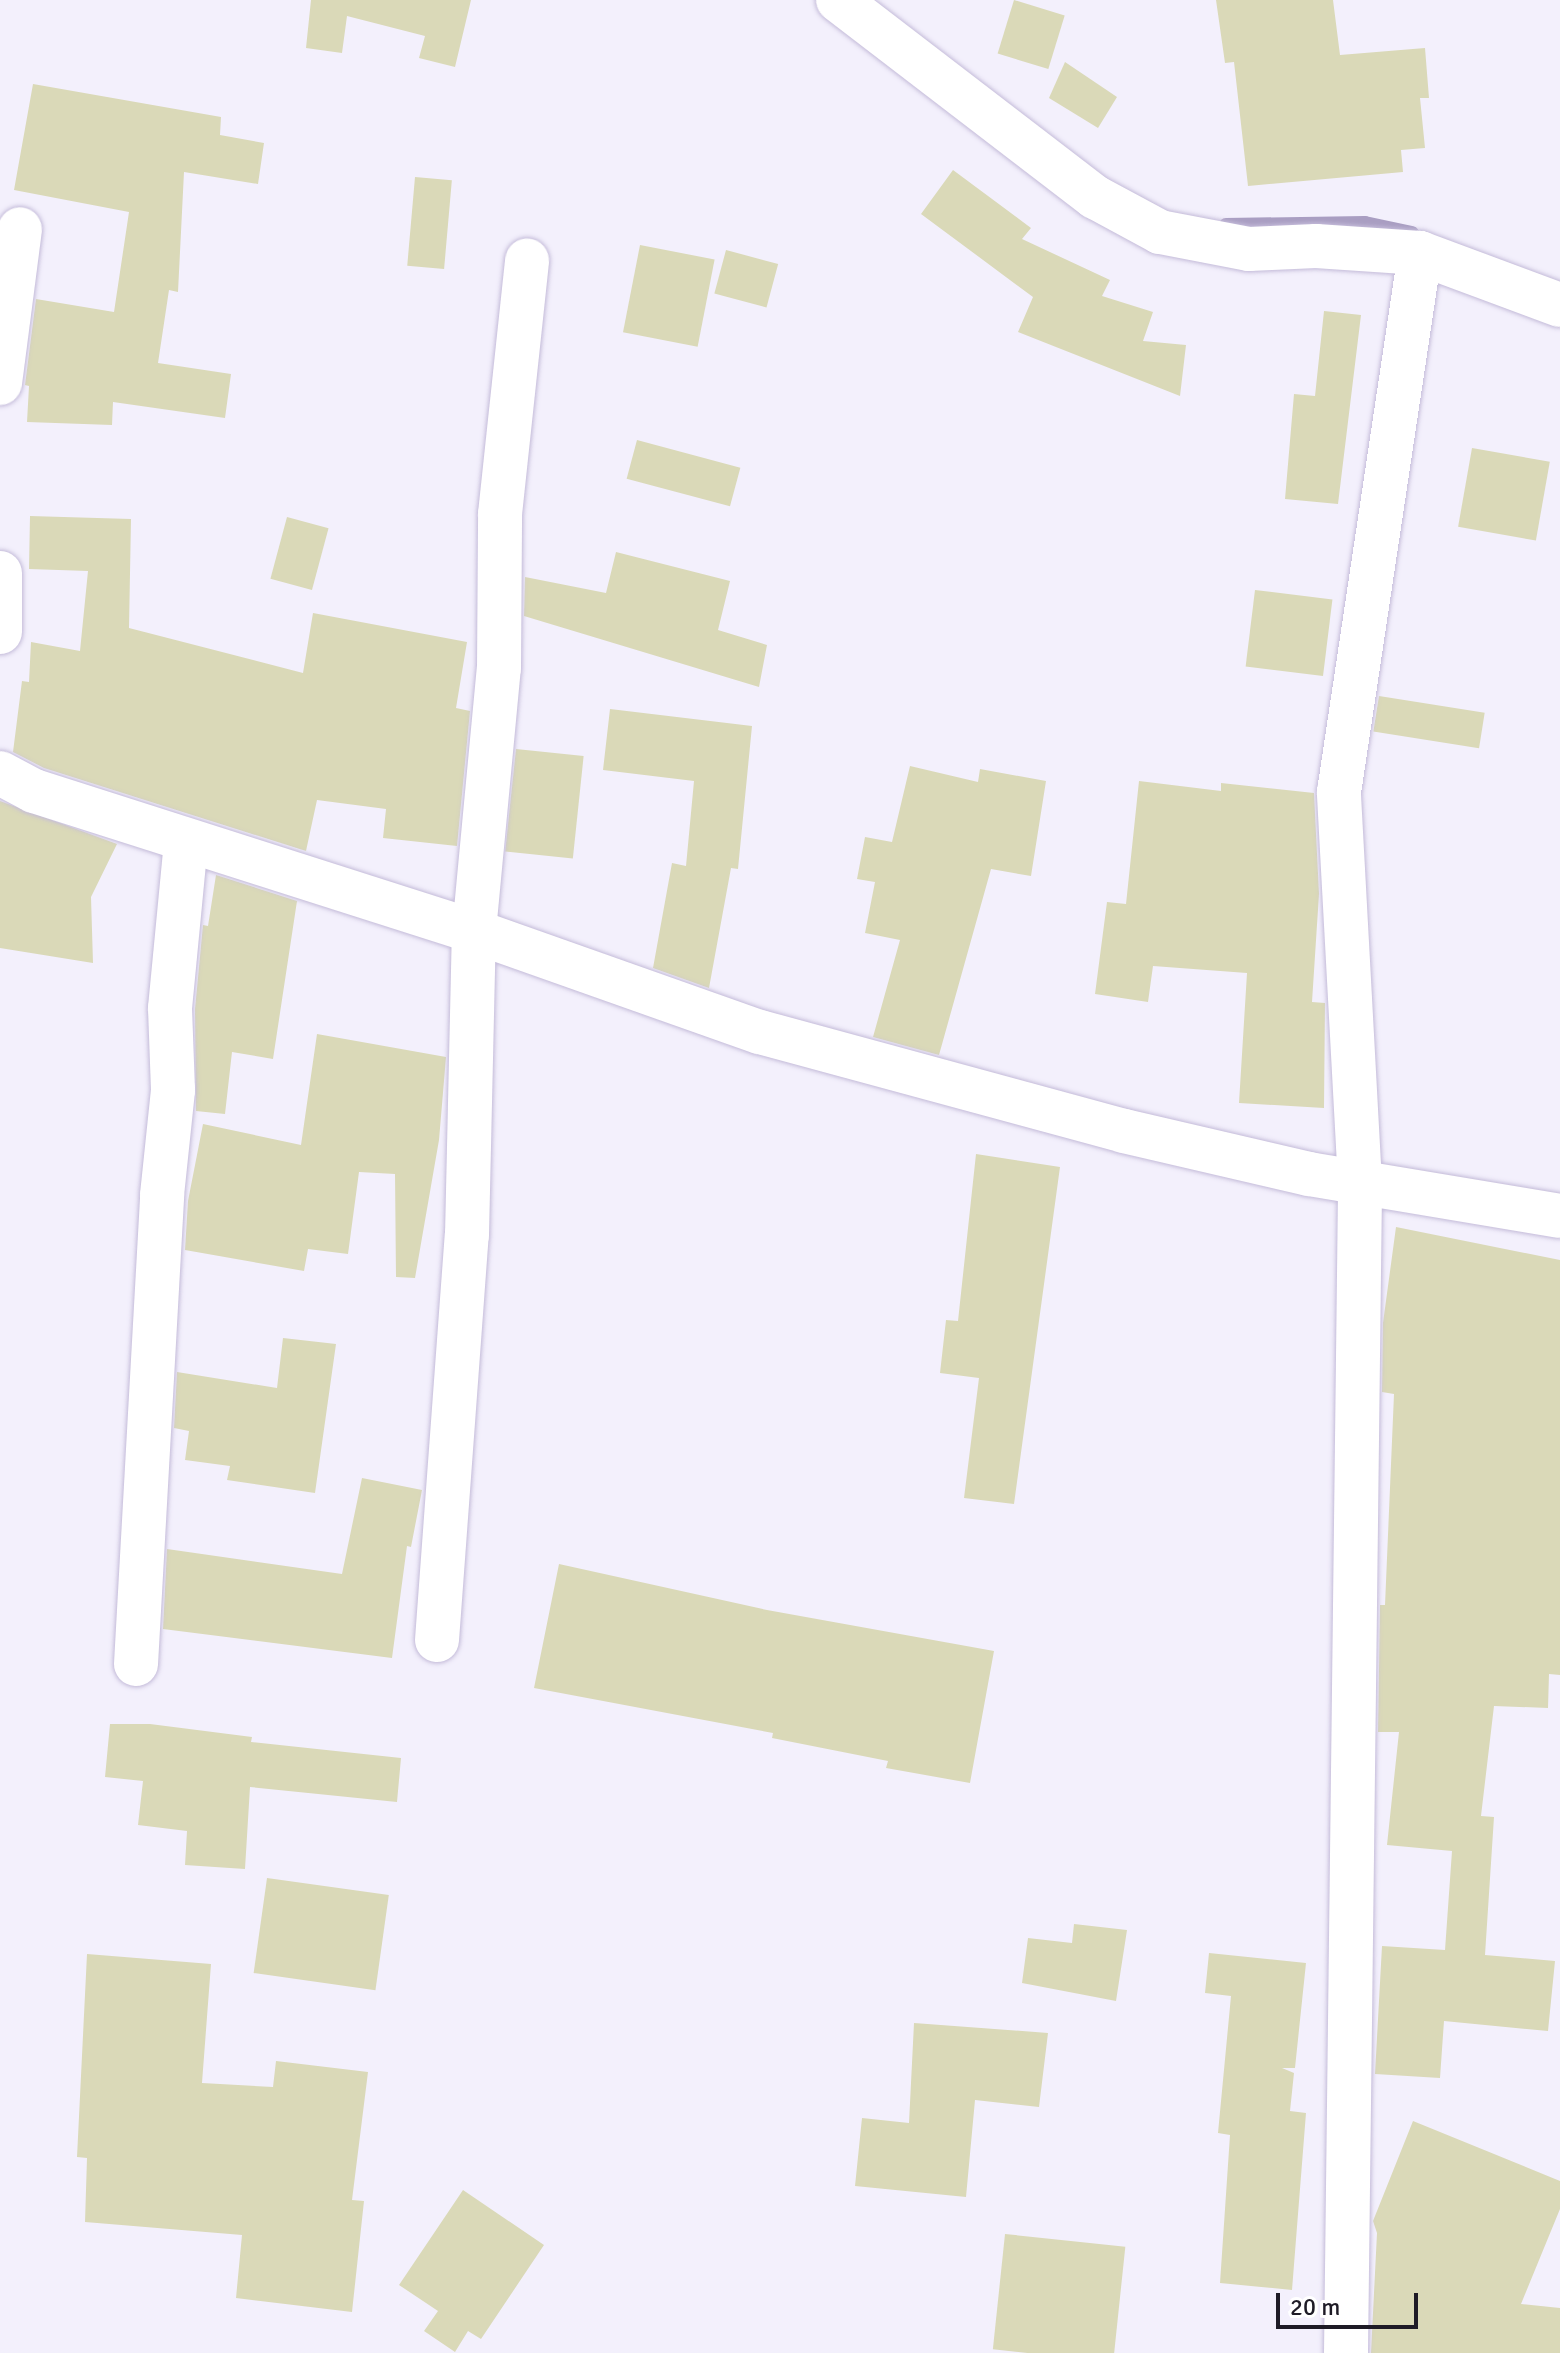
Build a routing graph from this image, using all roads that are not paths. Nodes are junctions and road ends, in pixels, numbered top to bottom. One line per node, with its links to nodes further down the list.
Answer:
1 (838, 0): 3 (street)
2 (20, 229): 6 (street)
3 (1420, 253): 5 (street); 12 (street)
4 (527, 260): 11 (street)
5 (1560, 305)
6 (0, 383)
7 (0, 573): 8 (street)
8 (0, 632)
9 (0, 773): 10 (street)
10 (186, 841): 11 (street); 15 (street)
11 (474, 931): 12 (street); 14 (street)
12 (1360, 1183): 13 (street); 16 (street)
13 (1560, 1216)
14 (437, 1640)
15 (136, 1664)
16 (1346, 2353)

